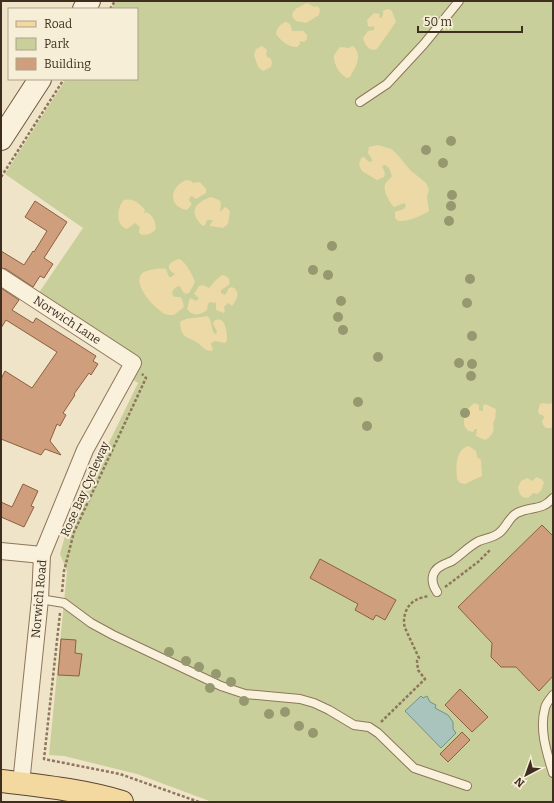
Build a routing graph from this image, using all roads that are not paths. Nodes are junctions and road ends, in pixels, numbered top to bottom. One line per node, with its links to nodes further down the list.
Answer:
1 (459, 1): 3 (lane)
2 (39, 80): 4 (street)
3 (360, 102)
4 (1, 139)
5 (1, 277): 6 (street, Norwich Lane)
6 (133, 363): 9 (street, Norwich Road)
7 (553, 498): 10 (lane)
8 (1, 552): 9 (street)
9 (42, 555): 11 (street, Norwich Road)
10 (437, 592)
11 (40, 599): 14 (street, Norwich Road); 15 (lane)
12 (553, 695): 13 (lane)
13 (553, 774)
14 (11, 782): 16 (main road)
15 (467, 786)
16 (122, 802)

